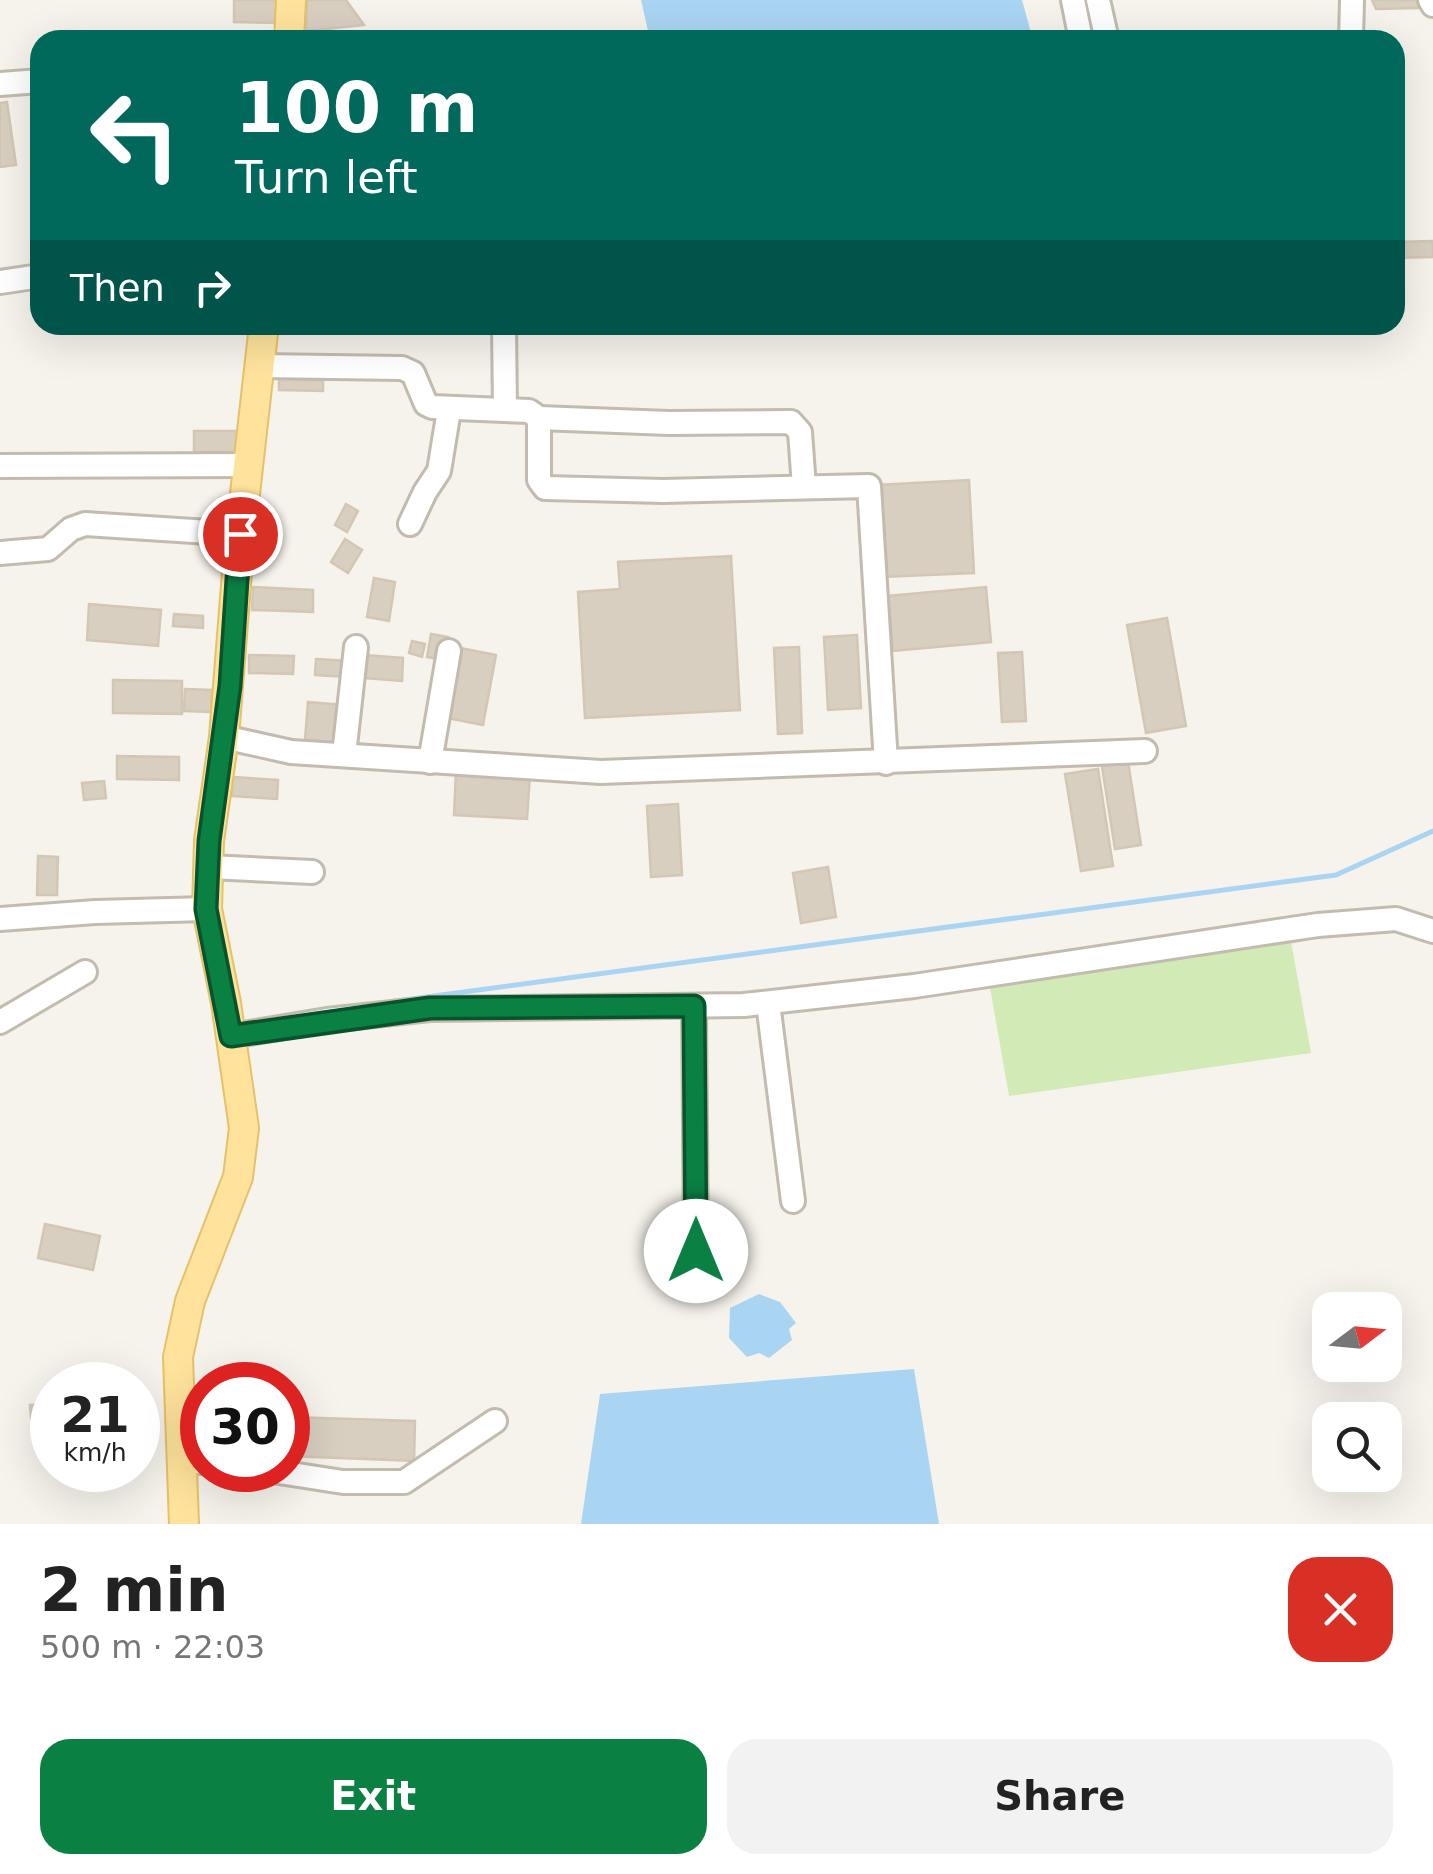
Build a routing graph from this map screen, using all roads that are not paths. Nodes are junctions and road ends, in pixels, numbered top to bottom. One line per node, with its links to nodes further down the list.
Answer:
1 (292, 0): 5 (main road)
2 (1073, 0): 6 (street)
3 (1098, 0): 7 (street)
4 (1352, 0): 8 (street)
5 (289, 30)
6 (1079, 30)
7 (1105, 30)
8 (1351, 30)
9 (30, 81): 10 (street)
10 (0, 84)
11 (30, 278): 12 (street)
12 (0, 282)
13 (263, 335): 15 (main road)
14 (504, 335): 17 (street)
15 (260, 366): 16 (street); 19 (main road)
16 (449, 410): 17 (street); 22 (street)
17 (505, 410): 18 (street)
18 (539, 418): 21 (street); 21 (street)
19 (248, 465): 20 (street); 23 (main road)
20 (0, 466)
21 (804, 487): 31 (street)
22 (410, 524)
23 (240, 534): 24 (street); 27 (main road)
24 (0, 553)
25 (356, 647): 29 (street)
26 (450, 650): 30 (street)
27 (224, 738): 29 (street); 32 (main road)
28 (1145, 751): 31 (street)
29 (344, 755): 30 (street)
30 (430, 762): 31 (street)
31 (886, 763)
32 (208, 867): 33 (street); 34 (main road)
33 (312, 872)
34 (206, 909): 35 (street); 41 (main road)
35 (0, 918)
36 (1433, 931): 38 (street)
37 (85, 972): 40 (street)
38 (768, 1003): 39 (street); 42 (street)
39 (694, 1006): 41 (street); 43 (street)
40 (0, 1022)
41 (231, 1036): 44 (main road)
42 (793, 1201)
43 (696, 1251)
44 (180, 1372)
45 (495, 1421): 46 (street)
46 (310, 1477)
47 (188, 1492): 48 (main road)
48 (184, 1524)

